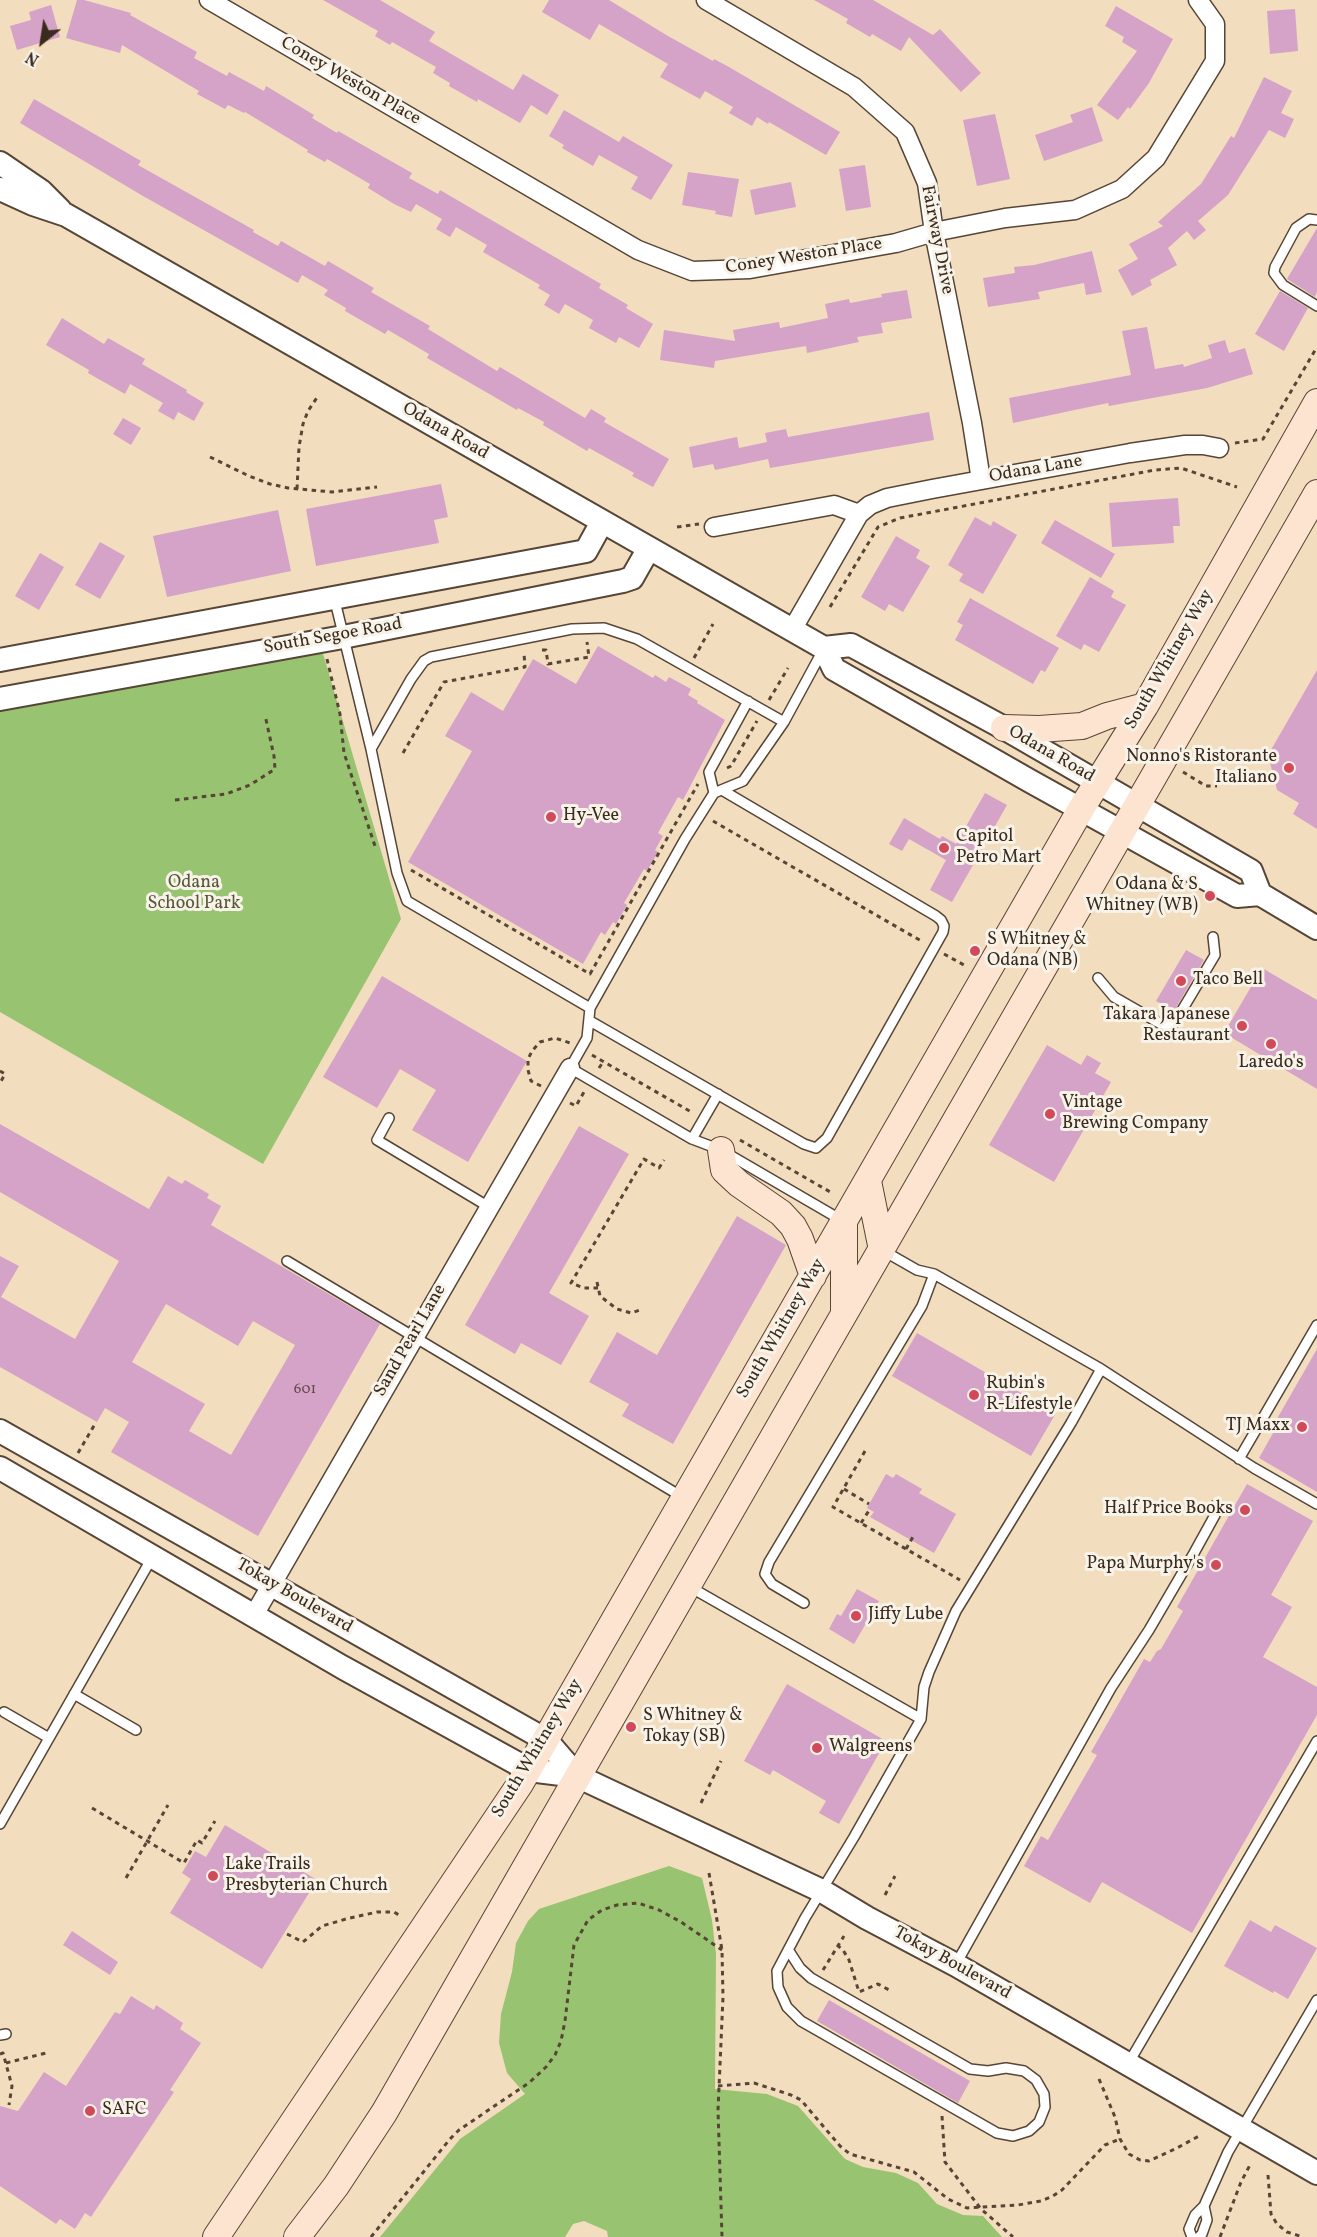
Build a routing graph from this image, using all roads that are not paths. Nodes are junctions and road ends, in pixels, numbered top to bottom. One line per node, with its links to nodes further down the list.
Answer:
1 (209, 0): 8 (street, Coney Weston Place)
2 (706, 0): 8 (street, Fairway Drive)
3 (1198, 0): 8 (street, Coney Weston Place)
4 (0, 162): 6 (street, Odana Road)
5 (0, 189): 6 (street, Odana Road)
6 (66, 215): 15 (street, Odana Road)
7 (1317, 220): 9 (lane)
8 (934, 232): 12 (street, Fairway Drive)
9 (1317, 306)
10 (1317, 402): 25 (main road, South Whitney Way)
11 (1219, 448): 12 (street, Odana Lane)
12 (981, 480): 14 (street, Odana Lane)
13 (1317, 494): 31 (main road)
14 (858, 514): 16 (street); 19 (street)
15 (602, 522): 17 (street, Odana Road); 18 (street)
16 (714, 527)
17 (649, 548): 19 (street, Odana Road); 20 (street, South Segoe Road)
18 (334, 597): 20 (lane); 22 (street)
19 (792, 630): 21 (street, Odana Road)
20 (343, 637): 23 (street, South Segoe Road); 28 (lane)
21 (824, 648): 26 (lane); 27 (street, Odana Road); 32 (street, Odana Road)
22 (0, 660)
23 (0, 699)
24 (748, 701): 26 (lane); 28 (lane); 30 (lane)
25 (1145, 706): 27 (main road); 29 (main road, South Whitney Way)
26 (784, 722): 30 (lane)
27 (1004, 728): 29 (street, Odana Road)
28 (371, 749): 38 (lane)
29 (1098, 782): 31 (street, Odana Road); 32 (main road, South Whitney Way)
30 (718, 791): 38 (lane); 41 (lane)
31 (1138, 805): 33 (main road); 34 (street, Odana Road)
32 (1081, 809): 33 (street, Odana Road); 45 (main road, South Whitney Way)
33 (1122, 833): 34 (street, Odana Road); 48 (main road)
34 (1260, 894): 35 (street, Odana Road)
35 (1317, 928)
36 (1213, 937): 37 (lane)
37 (1098, 978)
38 (590, 1008): 39 (lane)
39 (590, 1021): 40 (lane); 41 (lane)
40 (570, 1068): 43 (lane); 46 (street, Sand Pearl Lane)
41 (718, 1094): 43 (lane)
42 (389, 1118): 46 (lane)
43 (692, 1139): 44 (lane)
44 (721, 1150): 47 (lane); 51 (main road)
45 (868, 1181): 47 (main road, South Whitney Way); 48 (main road)
46 (489, 1207): 54 (street, Sand Pearl Lane)
47 (844, 1222): 51 (main road, South Whitney Way); 52 (main road)
48 (882, 1250): 50 (lane); 52 (main road)
49 (287, 1261): 54 (lane)
50 (934, 1274): 55 (lane); 65 (lane)
51 (813, 1276): 59 (main road, South Whitney Way)
52 (844, 1314): 64 (main road)
53 (1317, 1324): 57 (lane)
54 (414, 1338): 59 (lane); 63 (street, Sand Pearl Lane)
55 (1101, 1370): 57 (lane); 69 (lane)
56 (0, 1431): 63 (street, Tokay Boulevard)
57 (1239, 1459): 60 (lane)
58 (0, 1468): 62 (street, Tokay Boulevard)
59 (684, 1498): 72 (main road, South Whitney Way)
60 (1317, 1504)
61 (1214, 1506): 79 (lane)
62 (153, 1556): 66 (street, Tokay Boulevard); 67 (lane)
63 (271, 1584): 66 (street, Sand Pearl Lane); 72 (street, Tokay Boulevard)
64 (688, 1586): 69 (lane); 75 (main road)
65 (804, 1603)
66 (254, 1615): 74 (street, Tokay Boulevard)
67 (74, 1694): 70 (lane); 71 (lane)
68 (4, 1712): 71 (lane)
69 (921, 1719): 77 (lane)
70 (136, 1730)
71 (49, 1738): 76 (lane)
72 (546, 1740): 74 (main road, South Whitney Way); 75 (street, Tokay Boulevard)
73 (1317, 1741): 81 (lane)
74 (529, 1770): 75 (street, Tokay Boulevard); 85 (main road, South Whitney Way)
75 (577, 1776): 77 (street, Tokay Boulevard); 86 (main road)
76 (0, 1824)
77 (822, 1891): 78 (lane); 79 (street, Tokay Boulevard)
78 (789, 1951): 78 (lane)
79 (956, 1965): 81 (street, Tokay Boulevard)
80 (1317, 2000): 82 (lane)
81 (1128, 2064): 82 (street, Tokay Boulevard)
82 (1240, 2129): 83 (street, Tokay Boulevard); 84 (lane)
83 (1317, 2173)
84 (1204, 2206): 87 (lane); 88 (lane)
85 (216, 2237)
86 (297, 2237)
87 (1192, 2237)
88 (1199, 2237)

